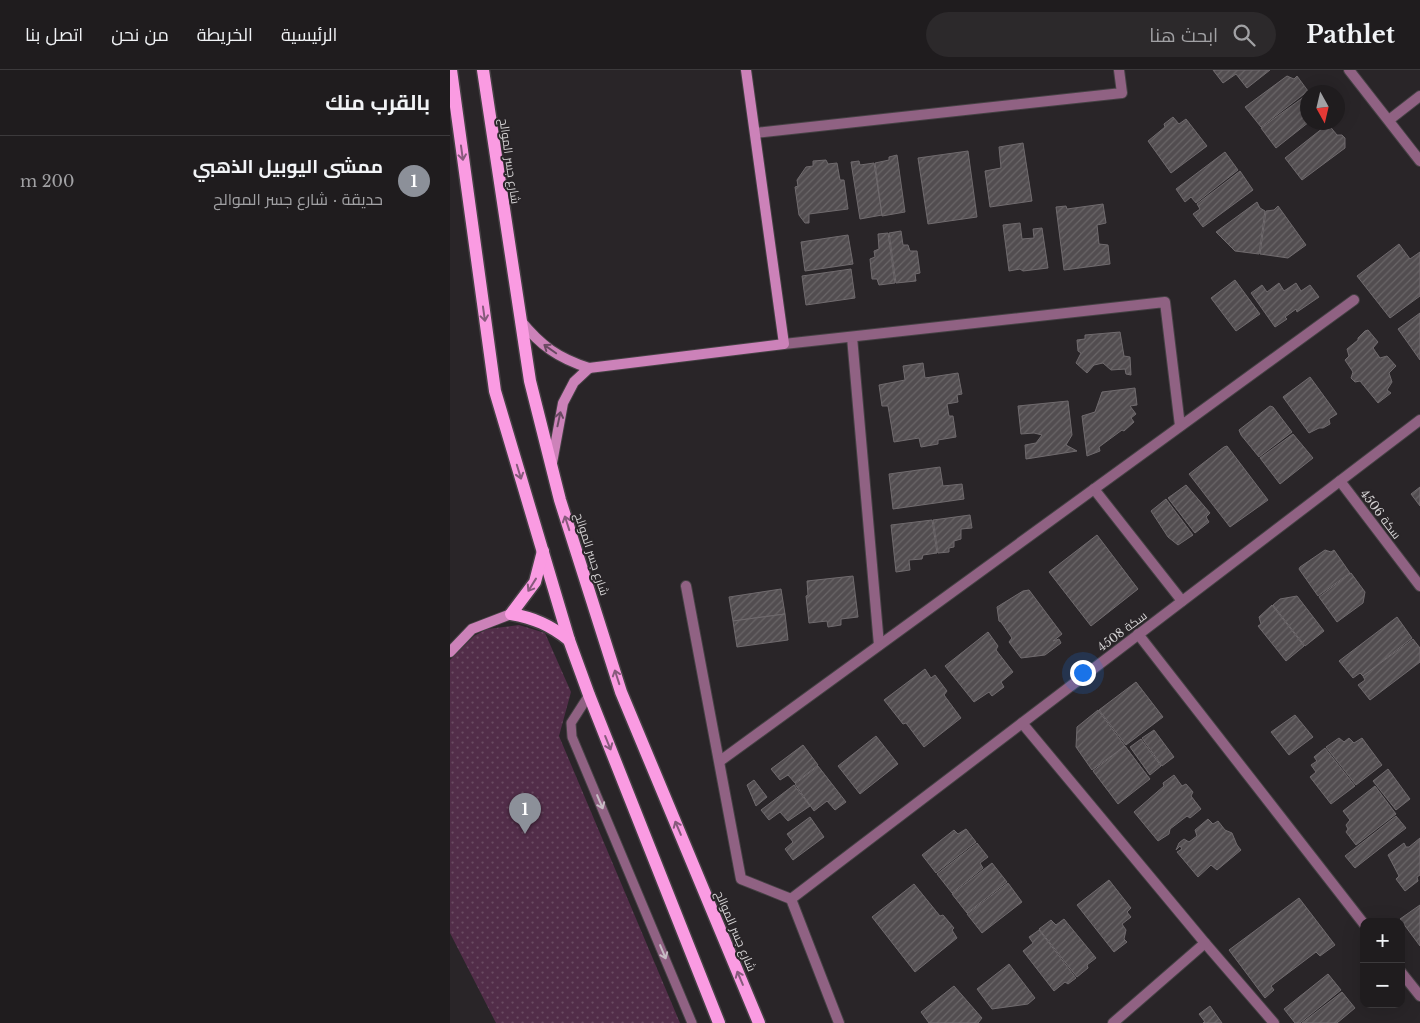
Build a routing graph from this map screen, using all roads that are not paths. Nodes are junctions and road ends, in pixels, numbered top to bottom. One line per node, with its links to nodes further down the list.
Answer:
1 (451, 70): 20 (main road, one-way to 20)
2 (483, 70): 11 (main road, شارع جسر الموالح)
3 (746, 70): 8 (street)
4 (1119, 70): 8 (street)
5 (1349, 70): 7 (street)
6 (1420, 96): 7 (street)
7 (1389, 120): 9 (street)
8 (755, 133): 13 (street)
9 (1420, 161)
10 (1354, 300): 16 (street)
11 (519, 318): 14 (street, one-way to 11); 17 (main road, شارع جسر الموالح)
12 (852, 337): 13 (street); 16 (street); 27 (street)
13 (784, 344): 14 (street)
14 (589, 368): 17 (street, one-way to 14)
15 (1420, 420): 18 (street, سكة 4508)
16 (1180, 426): 19 (street)
17 (551, 467): 39 (main road, شارع جسر الموالح, one-way to 17)
18 (1340, 481): 22 (street, سكة 4506); 23 (street, سكة 4508)
19 (1094, 489): 23 (street); 27 (street)
20 (543, 551): 24 (main road, one-way to 24); 26 (main road)
21 (686, 586): 31 (street)
22 (1420, 586)
23 (1182, 601): 25 (street, سكة 4508)
24 (511, 614): 26 (main road); 28 (street)
25 (1138, 634): 30 (street, سكة 4508); 33 (street)
26 (569, 640): 29 (main road)
27 (879, 645): 31 (street)
28 (450, 652)
29 (589, 695): 37 (lane, one-way to 37); 38 (main road, one-way to 38)
30 (1022, 723): 32 (street, سكة 4508); 34 (street)
31 (720, 761): 32 (street)
32 (791, 899): 40 (street)
33 (1360, 919)
34 (1204, 943): 41 (street); 42 (street)
35 (1405, 977): 36 (street)
36 (1420, 996)
37 (692, 1023)
38 (719, 1023)
39 (759, 1023)
40 (840, 1023)
41 (1113, 1023)
42 (1274, 1023)

